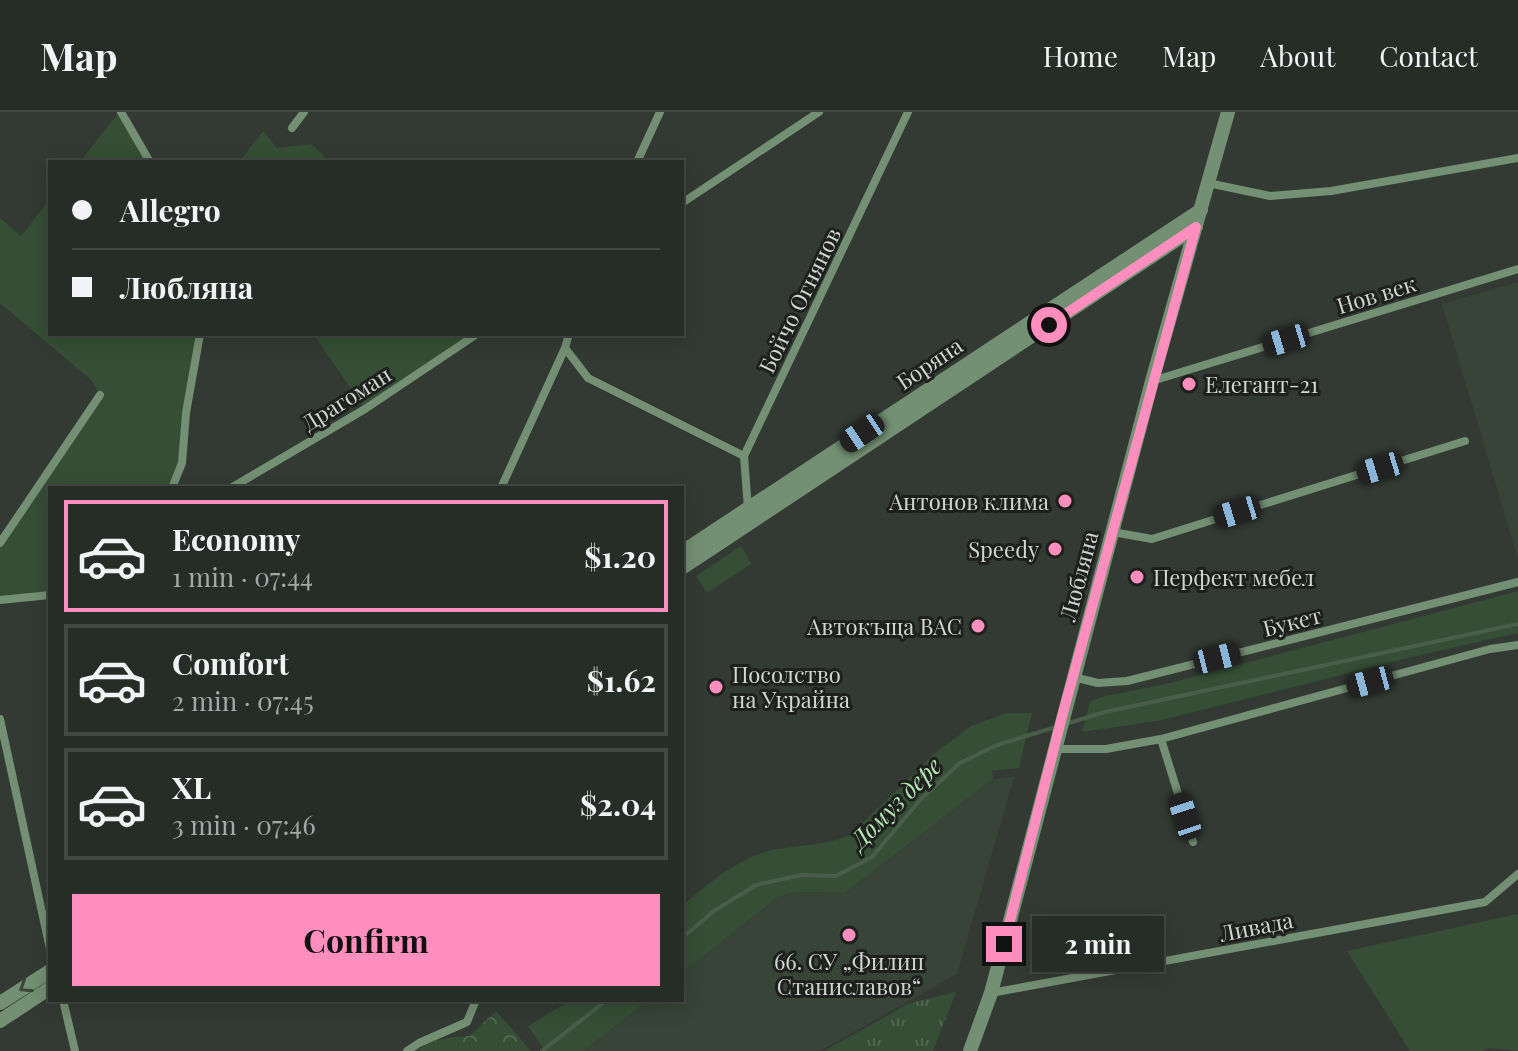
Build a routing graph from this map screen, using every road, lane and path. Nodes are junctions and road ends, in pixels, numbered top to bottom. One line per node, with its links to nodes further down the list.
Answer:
1 (121, 112): 10 (street)
2 (304, 112): 8 (street)
3 (647, 112): 7 (street)
4 (819, 112): 13 (street)
5 (908, 112): 24 (street, Бойчо Огнянов)
6 (1228, 112): 12 (street, Любляна)
7 (658, 116): 11 (street)
8 (292, 128)
9 (1518, 158): 12 (street)
10 (149, 160)
11 (638, 160)
12 (1208, 183): 14 (street, Любляна)
13 (684, 202)
14 (1201, 210): 15 (street, Любляна); 28 (street, Боряна)
15 (1196, 227): 21 (street, Любляна); 32 (street, Боряна)
16 (1518, 269): 21 (street, Нов век)
17 (200, 336): 25 (street)
18 (474, 336): 26 (street, Драгоман)
19 (568, 336): 20 (street)
20 (565, 348): 24 (street); 27 (street)
21 (1152, 381): 29 (street, Любляна)
22 (100, 395): 30 (street)
23 (1465, 441): 29 (street)
24 (744, 456): 28 (street, Бойчо Огнянов)
25 (173, 486)
26 (234, 486)
27 (502, 486)
28 (748, 509): 31 (street, Боряна)
29 (1113, 532): 37 (street, Любляна)
30 (0, 543)
31 (684, 551)
32 (684, 567)
33 (1518, 582): 37 (street, Букет)
34 (48, 595): 35 (street)
35 (0, 600)
36 (1518, 645): 39 (street)
37 (1073, 677): 40 (street, Любляна)
38 (0, 719): 43 (street)
39 (1161, 739): 40 (street); 41 (street)
40 (1055, 744): 46 (street, Любляна)
41 (1193, 842)
42 (1518, 874): 46 (street, Ливада)
43 (48, 940)
44 (48, 972): 49 (street, one-way to 49)
45 (48, 989): 50 (street)
46 (991, 993): 53 (street, Любляна)
47 (63, 1002): 51 (street)
48 (475, 1002): 52 (street)
49 (0, 1003)
50 (0, 1021)
51 (75, 1051)
52 (407, 1051)
53 (970, 1051)

